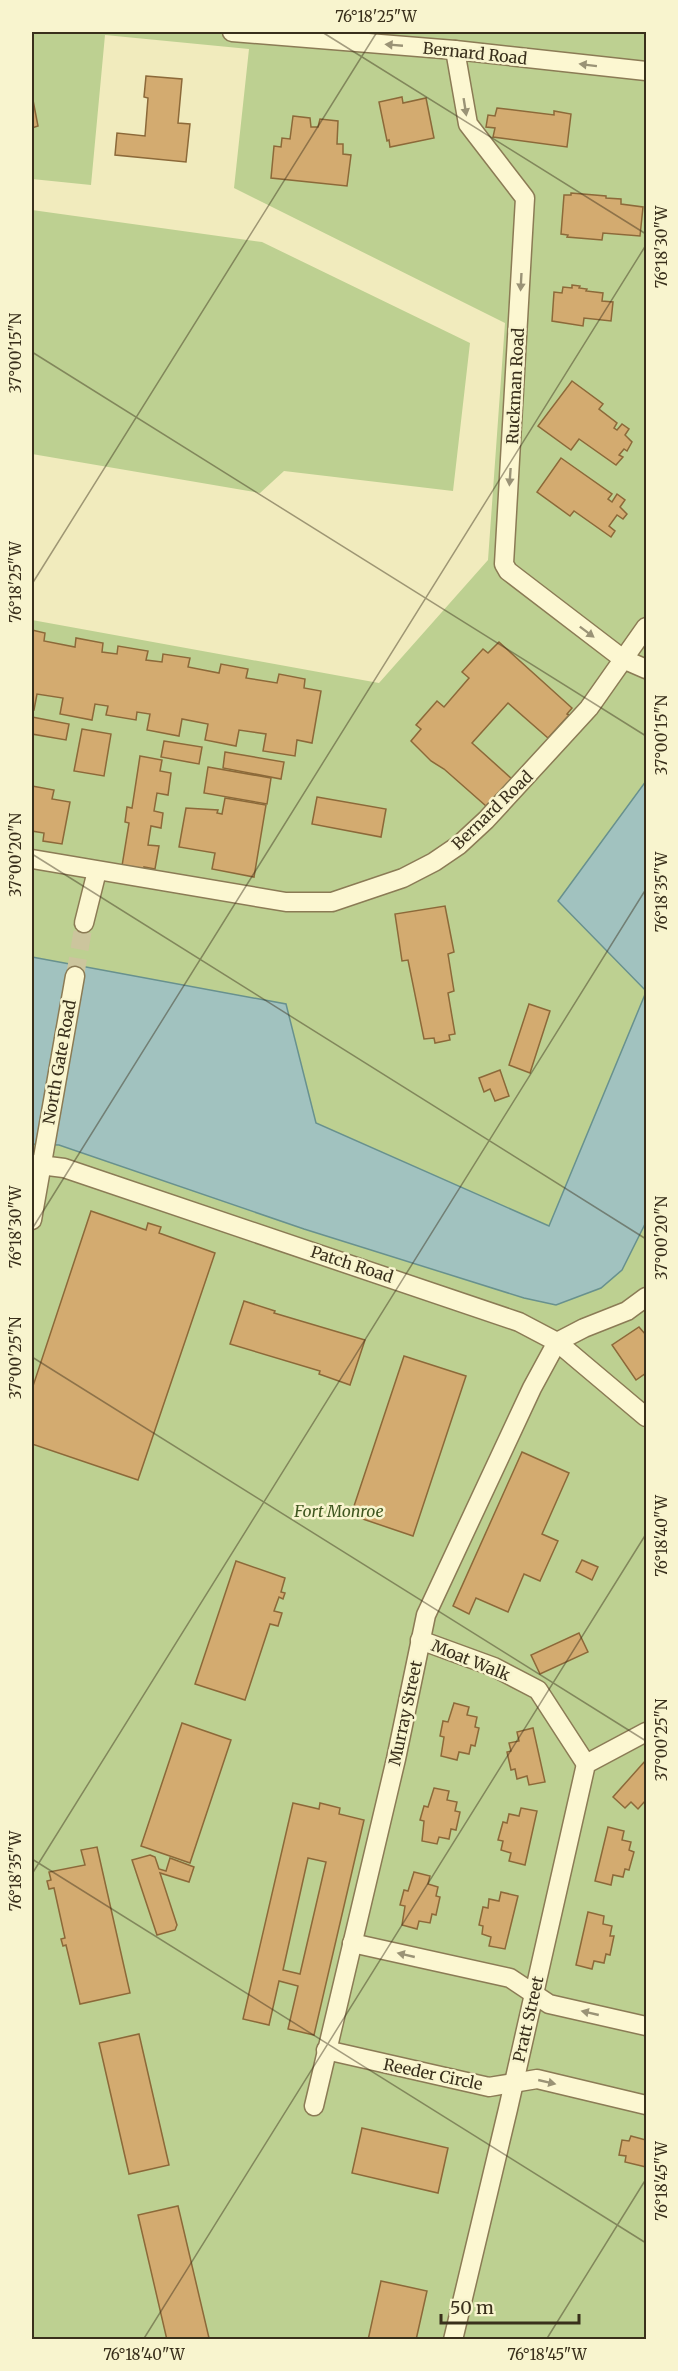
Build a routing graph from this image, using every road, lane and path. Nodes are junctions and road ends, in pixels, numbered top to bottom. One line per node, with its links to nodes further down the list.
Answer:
1 (232, 32): 2 (street, Bernard Road, one-way to 1)
2 (455, 50): 3 (street, Bernard Road, one-way to 2); 5 (street, Ruckman Road, one-way to 5)
3 (646, 71)
4 (646, 627): 5 (street, Bernard Road)
5 (623, 659): 6 (street, Ruckman Road); 8 (street, Bernard Road)
6 (646, 669)
7 (32, 859): 8 (street, Bernard Road)
8 (97, 871): 9 (street)
9 (84, 923)
10 (75, 976): 11 (street, North Gate Road)
11 (39, 1160): 12 (street, North Gate Road); 14 (street, Patch Road)
12 (32, 1220)
13 (646, 1297): 14 (street)
14 (557, 1342): 15 (street, Patch Road); 16 (street, Murray Street)
15 (646, 1417)
16 (420, 1640): 18 (street, Moat Walk); 19 (street, Murray Street)
17 (646, 1732): 18 (street)
18 (586, 1764): 20 (street, Pratt Street)
19 (352, 1943): 20 (street, one-way to 19); 22 (street, Murray Street)
20 (534, 1994): 21 (street, one-way to 20); 23 (street, Pratt Street)
21 (646, 2026)
22 (326, 2050): 23 (street, Reeder Circle); 25 (street, Murray Street)
23 (514, 2081): 24 (street, Reeder Circle, one-way to 24); 26 (street, Pratt Street)
24 (646, 2105)
25 (314, 2106)
26 (453, 2340)

